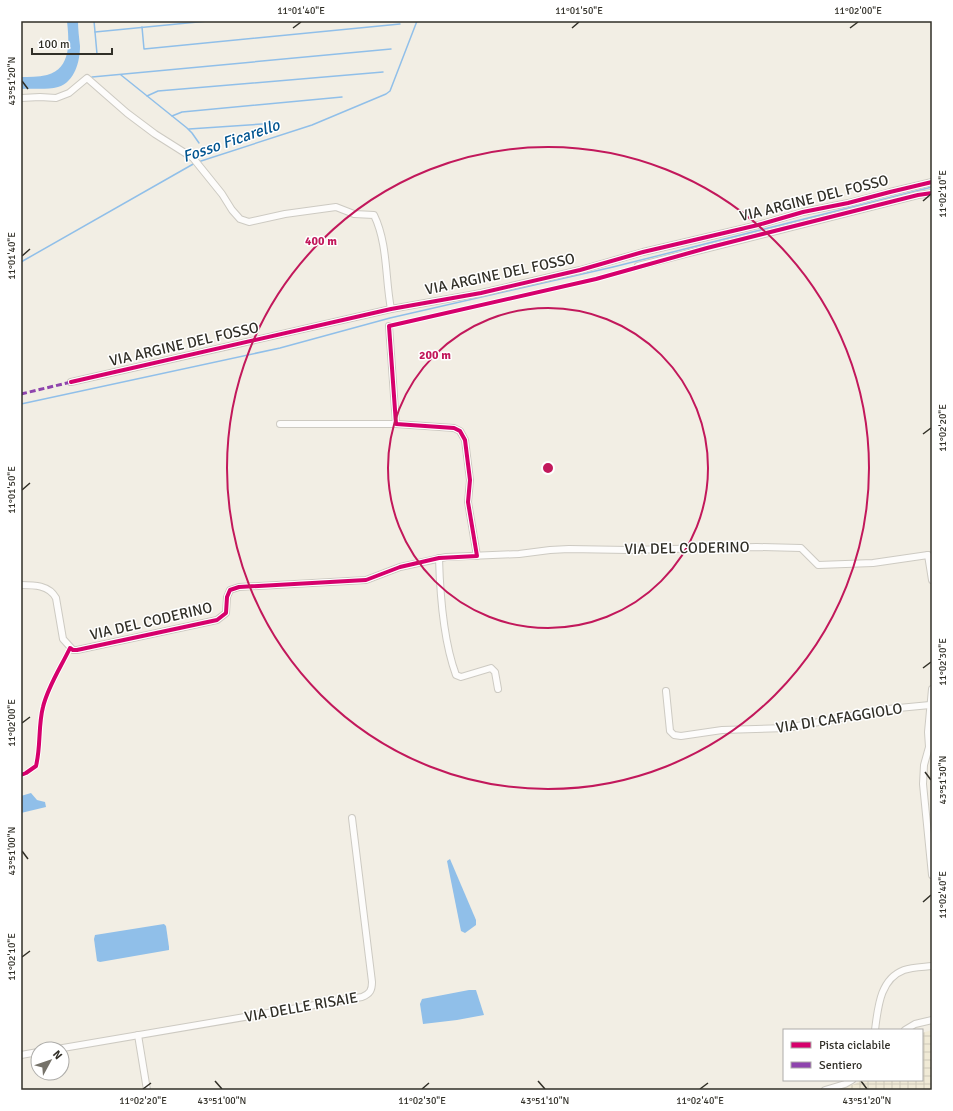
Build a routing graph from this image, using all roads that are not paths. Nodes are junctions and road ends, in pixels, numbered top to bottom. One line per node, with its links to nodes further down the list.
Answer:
1 (21, 98): 5 (street)
2 (932, 182): 5 (street, VIA ARGINE DEL FOSSO)
3 (932, 193): 4 (street)
4 (638, 266)
5 (391, 309): 7 (street, VIA ARGINE DEL FOSSO)
6 (389, 326): 9 (street)
7 (71, 382)
8 (280, 424): 9 (street)
9 (396, 424): 11 (street)
10 (932, 549): 12 (street)
11 (477, 556): 12 (street, VIA DEL CODERINO); 13 (street, VIA DEL CODERINO)
12 (928, 556): 14 (street)
13 (439, 558): 15 (street, VIA DEL CODERINO); 16 (street)
14 (932, 580)
15 (21, 585)
16 (498, 689)
17 (932, 689): 19 (street)
18 (666, 691): 19 (street, VIA DI CAFAGGIOLO)
19 (930, 705): 20 (street)
20 (930, 747): 22 (street)
21 (352, 818): 27 (street, VIA DELLE RISAIE)
22 (932, 875)
23 (932, 966): 25 (street)
24 (932, 1020): 26 (street)
25 (875, 1029)
26 (907, 1029)
27 (138, 1035): 28 (street, VIA DELLE RISAIE); 30 (street)
28 (70, 1047)
29 (850, 1081): 31 (street)
30 (147, 1090)
31 (825, 1090)

